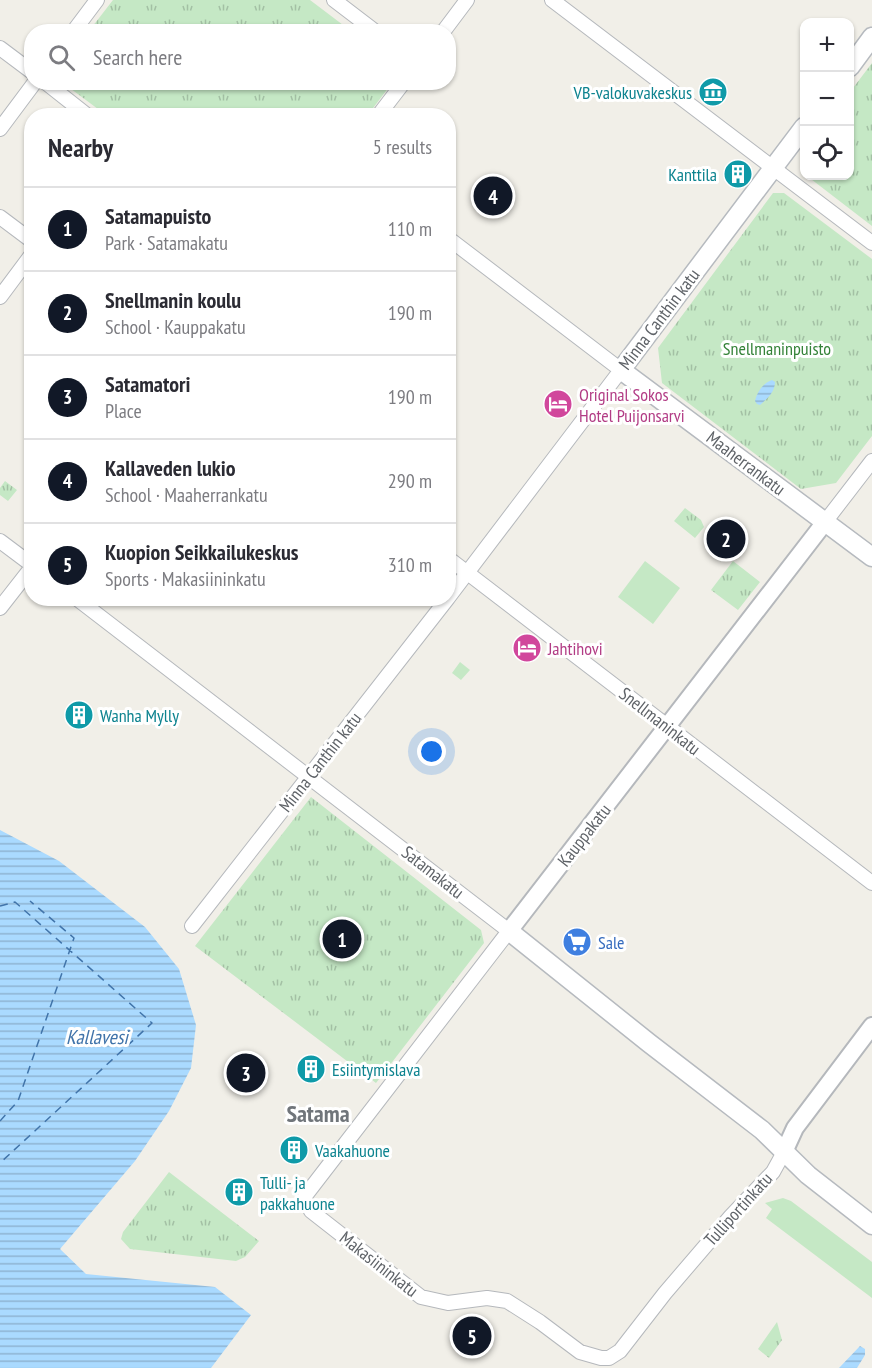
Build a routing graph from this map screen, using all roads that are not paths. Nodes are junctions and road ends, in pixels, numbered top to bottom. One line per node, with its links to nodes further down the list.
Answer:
1 (97, 0): 5 (street)
2 (334, 0): 6 (street)
3 (467, 0): 7 (street)
4 (552, 0): 19 (street)
5 (80, 24)
6 (366, 24)
7 (449, 24)
8 (872, 37): 10 (main road)
9 (0, 48): 11 (street)
10 (854, 60)
11 (24, 66)
12 (29, 90): 17 (street)
13 (55, 90): 15 (street)
14 (398, 90): 16 (street)
15 (78, 108)
16 (384, 108)
17 (0, 129)
18 (800, 132): 19 (main road, Minna Canthin katu)
19 (773, 169): 22 (street); 26 (main road, Minna Canthin katu)
20 (0, 217): 21 (street)
21 (24, 235)
22 (872, 243)
23 (456, 244): 26 (street, Maaherrankatu)
24 (24, 265): 25 (street)
25 (0, 297)
26 (621, 370): 28 (main road, Maaherrankatu); 33 (street, Minna Canthin katu)
27 (872, 461): 28 (street, Kauppakatu)
28 (825, 522): 30 (main road, Maaherrankatu); 39 (street, Kauppakatu)
29 (0, 541): 31 (street)
30 (872, 557)
31 (24, 560)
32 (456, 564): 33 (street, Snellmaninkatu)
33 (468, 573): 35 (street, Minna Canthin katu); 39 (street, Snellmaninkatu)
34 (24, 576): 38 (street)
35 (456, 588)
36 (86, 606): 40 (street, Satamakatu)
37 (442, 606): 40 (street, Minna Canthin katu)
38 (0, 608)
39 (668, 726): 41 (street, Snellmaninkatu); 43 (street, Kauppakatu)
40 (308, 778): 42 (street, Minna Canthin katu); 43 (street, Satamakatu)
41 (872, 883)
42 (192, 927)
43 (509, 931): 45 (main road, Satamakatu); 46 (street, Kauppakatu)
44 (872, 1026): 45 (street, Tulliportinkatu)
45 (784, 1152): 47 (main road, Satamakatu); 48 (street, Tulliportinkatu)
46 (311, 1210): 48 (street, Makasiininkatu)
47 (872, 1225)
48 (615, 1356)

